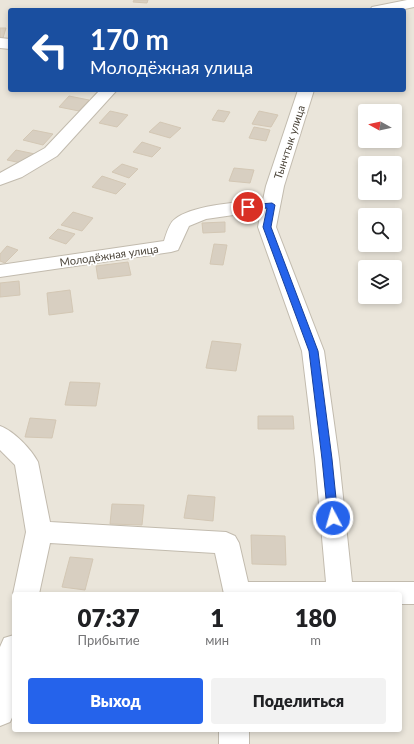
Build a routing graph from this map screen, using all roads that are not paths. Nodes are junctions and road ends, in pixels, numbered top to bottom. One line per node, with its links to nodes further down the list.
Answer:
1 (406, 2): 2 (street)
2 (384, 8)
3 (106, 92): 5 (street)
4 (305, 92): 6 (street, Тынчтык улица)
5 (0, 180)
6 (272, 205): 7 (street, Молодёжная улица); 12 (street, Тынчтык улица)
7 (0, 271)
8 (0, 436): 9 (street)
9 (39, 532): 10 (street); 11 (street)
10 (26, 592)
11 (237, 592)
12 (340, 592)
13 (402, 593): 14 (street)
14 (414, 593)
15 (12, 656): 16 (street)
16 (0, 712)
17 (234, 732): 18 (street)
18 (234, 744)

